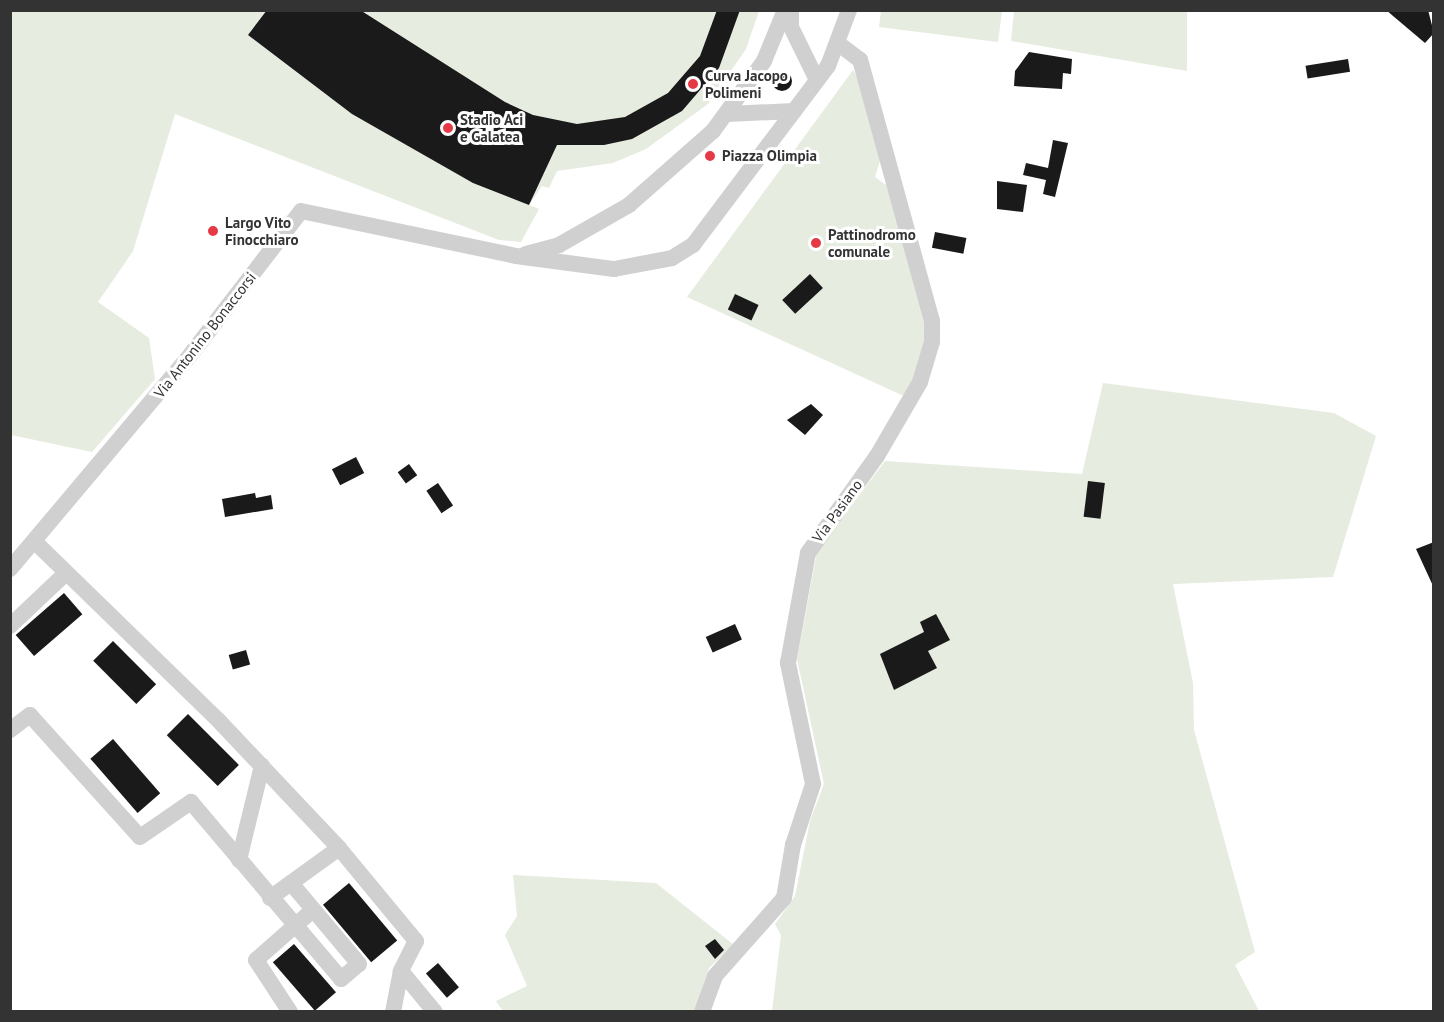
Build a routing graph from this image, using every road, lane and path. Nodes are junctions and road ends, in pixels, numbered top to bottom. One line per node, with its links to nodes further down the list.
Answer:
1 (785, 10): 7 (street)
2 (790, 10): 5 (street)
3 (849, 10): 4 (street)
4 (840, 45): 5 (street); 25 (street, Via Pasiano)
5 (817, 80): 6 (street)
6 (794, 111): 7 (street); 8 (street)
7 (727, 114): 8 (street)
8 (516, 256): 9 (street, Via Antonino Bonaccorsi)
9 (34, 541): 10 (street, Via Antonino Bonaccorsi); 11 (street)
10 (10, 569)
11 (66, 573): 12 (street); 14 (street)
12 (10, 626)
13 (10, 730): 16 (street)
14 (262, 766): 15 (street); 16 (street)
15 (339, 848): 17 (street); 21 (street)
16 (239, 860): 18 (street)
17 (291, 883): 18 (street); 19 (street)
18 (270, 898): 20 (street)
19 (314, 910): 20 (street); 20 (street)
20 (295, 926): 22 (street)
21 (401, 970): 23 (street); 24 (street)
22 (290, 1011)
23 (393, 1011)
24 (435, 1011)
25 (702, 1011)

